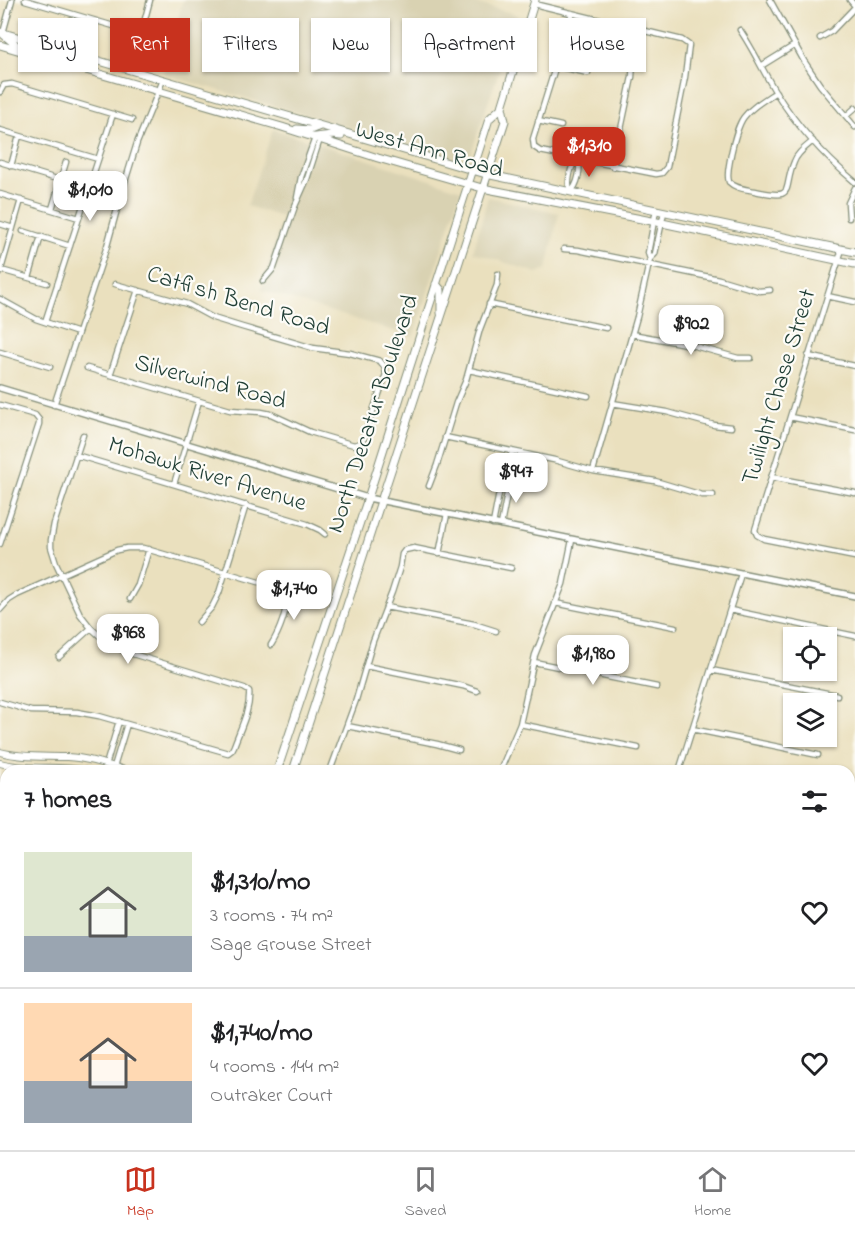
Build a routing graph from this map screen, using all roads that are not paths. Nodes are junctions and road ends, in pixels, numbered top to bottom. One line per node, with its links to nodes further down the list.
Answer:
1 (12, 0): 13 (street)
2 (25, 0): 3 (street)
3 (150, 0)
4 (770, 0): 16 (street)
5 (850, 0): 7 (street)
6 (535, 2): 8 (street); 29 (main road, North Decatur Boulevard)
7 (855, 6): 14 (street)
8 (572, 13): 9 (street); 10 (street)
9 (570, 18)
10 (592, 18)
11 (740, 30): 19 (street)
12 (646, 31): 49 (street)
13 (1, 33): 17 (main road); 25 (main road, West Ann Road)
14 (820, 38)
15 (0, 45): 18 (main road, West Ann Road)
16 (795, 45): 19 (street); 32 (street)
17 (18, 46)
18 (18, 50)
19 (761, 66): 28 (street)
20 (92, 72): 26 (main road, West Ann Road)
21 (554, 72): 34 (street)
22 (583, 72): 24 (street)
23 (632, 72): 49 (street)
24 (588, 73)
25 (163, 80): 26 (street); 35 (main road, West Ann Road)
26 (158, 91): 37 (main road, West Ann Road); 92 (street)
27 (0, 92): 31 (street)
28 (776, 92): 43 (street); 43 (street)
29 (502, 107): 50 (main road, North Decatur Boulevard); 51 (main road, North Decatur Boulevard)
30 (855, 108): 32 (street)
31 (113, 114): 33 (street); 44 (street)
32 (846, 117): 38 (street)
33 (132, 120)
34 (538, 122): 36 (street); 45 (street)
35 (320, 126): 37 (main road); 41 (main road, West Ann Road)
36 (561, 126)
37 (282, 127): 42 (main road, West Ann Road)
38 (855, 127)
39 (0, 130): 40 (street)
40 (20, 136): 44 (street); 48 (street)
41 (362, 138): 42 (main road); 50 (main road, West Ann Road)
42 (317, 139): 54 (main road, West Ann Road); 79 (street)
43 (813, 141): 53 (street)
44 (98, 159): 62 (street)
45 (577, 159): 49 (street); 57 (street)
46 (0, 162): 48 (street)
47 (66, 162): 52 (street)
48 (11, 166): 52 (street)
49 (613, 167)
50 (472, 170): 51 (main road, West Ann Road); 54 (main road, North Decatur Boulevard)
51 (486, 174): 55 (main road, North Decatur Boulevard); 57 (main road, West Ann Road)
52 (60, 180): 60 (street)
53 (855, 182)
54 (468, 184): 55 (main road, West Ann Road); 82 (main road, North Decatur Boulevard)
55 (482, 188): 64 (main road, West Ann Road); 89 (main road, North Decatur Boulevard)
56 (855, 188): 63 (street)
57 (570, 192): 61 (main road, West Ann Road)
58 (0, 194): 59 (street)
59 (21, 200): 60 (street); 66 (street)
60 (52, 209): 62 (street)
61 (660, 211): 64 (street); 71 (main road, West Ann Road)
62 (80, 218): 69 (street)
63 (849, 218)
64 (658, 223): 73 (main road, West Ann Road); 75 (street)
65 (0, 224): 66 (street)
66 (13, 228): 76 (street)
67 (23, 231): 68 (street)
68 (41, 236): 69 (street); 78 (street)
69 (70, 246): 90 (street)
70 (564, 249): 75 (street)
71 (842, 249): 72 (main road, West Ann Road); 73 (street, Twilight Chase Street)
72 (855, 252)
73 (838, 261): 74 (main road, West Ann Road); 85 (street, Twilight Chase Street)
74 (855, 264)
75 (649, 266): 84 (street); 93 (street)
76 (0, 272): 78 (street)
77 (498, 274): 88 (street)
78 (29, 278): 80 (street)
79 (263, 281)
80 (47, 283)
81 (115, 284): 83 (street, Catfish Bend Road)
82 (436, 284): 89 (main road); 94 (main road, North Decatur Boulevard)
83 (138, 290): 103 (street); 116 (street, Catfish Bend Road)
84 (770, 290)
85 (827, 296): 87 (street); 97 (street, Twilight Chase Street)
86 (0, 299): 90 (street)
87 (855, 302)
88 (489, 304): 91 (street); 102 (street)
89 (441, 318): 95 (main road, North Decatur Boulevard)
90 (45, 322): 92 (street)
91 (606, 328)
92 (78, 333): 109 (street)
93 (632, 334): 98 (street); 107 (street)
94 (420, 335): 95 (main road); 126 (main road, North Decatur Boulevard)
95 (434, 340): 127 (main road, North Decatur Boulevard)
96 (0, 352): 100 (street)
97 (808, 357): 99 (street); 110 (street, Twilight Chase Street)
98 (751, 358)
99 (855, 366)
100 (50, 367)
101 (87, 368): 103 (street, Silverwind Road)
102 (469, 370): 105 (street); 114 (street)
103 (110, 375): 106 (street, Silverwind Road)
104 (0, 388): 109 (street)
105 (588, 396)
106 (199, 401): 115 (street); 116 (street, Silverwind Road)
107 (612, 403): 111 (street); 119 (street)
108 (0, 405): 136 (street)
109 (54, 405): 115 (street)
110 (790, 417): 112 (street); 120 (street, Twilight Chase Street)
111 (731, 427)
112 (855, 430)
113 (83, 435): 118 (street)
114 (445, 437): 117 (street); 123 (street)
115 (186, 444): 121 (street); 126 (street)
116 (358, 445)
117 (512, 451): 119 (street); 122 (street)
118 (76, 455): 121 (street, Mohawk River Avenue); 142 (street)
119 (593, 471): 125 (street)
120 (771, 477): 124 (street); 139 (street, Twilight Chase Street)
121 (174, 484): 128 (street, Mohawk River Avenue)
122 (505, 485): 129 (street); 130 (street)
123 (429, 486)
124 (855, 493)
125 (713, 495)
126 (368, 498): 127 (street); 178 (main road, North Decatur Boulevard)
127 (381, 501): 131 (street); 179 (main road, North Decatur Boulevard)
128 (246, 505): 134 (street, Mohawk River Avenue); 141 (street)
129 (497, 507): 130 (street); 132 (street)
130 (504, 508): 133 (street)
131 (447, 514): 132 (street); 138 (street)
132 (493, 524): 133 (street)
133 (501, 525): 135 (street)
134 (326, 534)
135 (572, 540): 143 (street); 146 (street)
136 (0, 544)
137 (149, 549): 141 (street); 142 (street); 145 (street)
138 (439, 554): 140 (street); 147 (street)
139 (855, 557)
140 (511, 568)
141 (226, 571): 150 (street); 155 (street)
142 (62, 574): 148 (street); 152 (street)
143 (741, 574): 144 (street); 149 (street)
144 (855, 597)
145 (130, 599)
146 (555, 603): 151 (street); 157 (street)
147 (387, 607): 153 (street); 158 (street)
148 (0, 610)
149 (730, 610): 154 (street); 159 (street)
150 (199, 622)
151 (675, 627)
152 (91, 628): 156 (street); 165 (street)
153 (496, 631)
154 (855, 636)
155 (271, 645)
156 (59, 657)
157 (534, 662): 160 (street); 166 (street)
158 (366, 666): 161 (street); 167 (street)
159 (711, 670): 162 (street); 168 (street)
160 (657, 687)
161 (477, 691)
162 (827, 693)
163 (0, 702): 164 (street)
164 (119, 721): 165 (street); 169 (street)
165 (127, 724): 170 (street)
166 (519, 724): 171 (street); 181 (street)
167 (347, 726): 172 (street); 180 (street)
168 (692, 729): 174 (street); 182 (street)
169 (114, 739): 170 (street); 176 (street)
170 (122, 741): 177 (street)
171 (638, 748)
172 (459, 750)
173 (0, 752): 175 (main road)
174 (818, 755)
175 (104, 765)
176 (110, 765)
177 (111, 765)
178 (279, 765)
179 (295, 765)
180 (332, 765)
181 (502, 765)
182 (682, 765)

